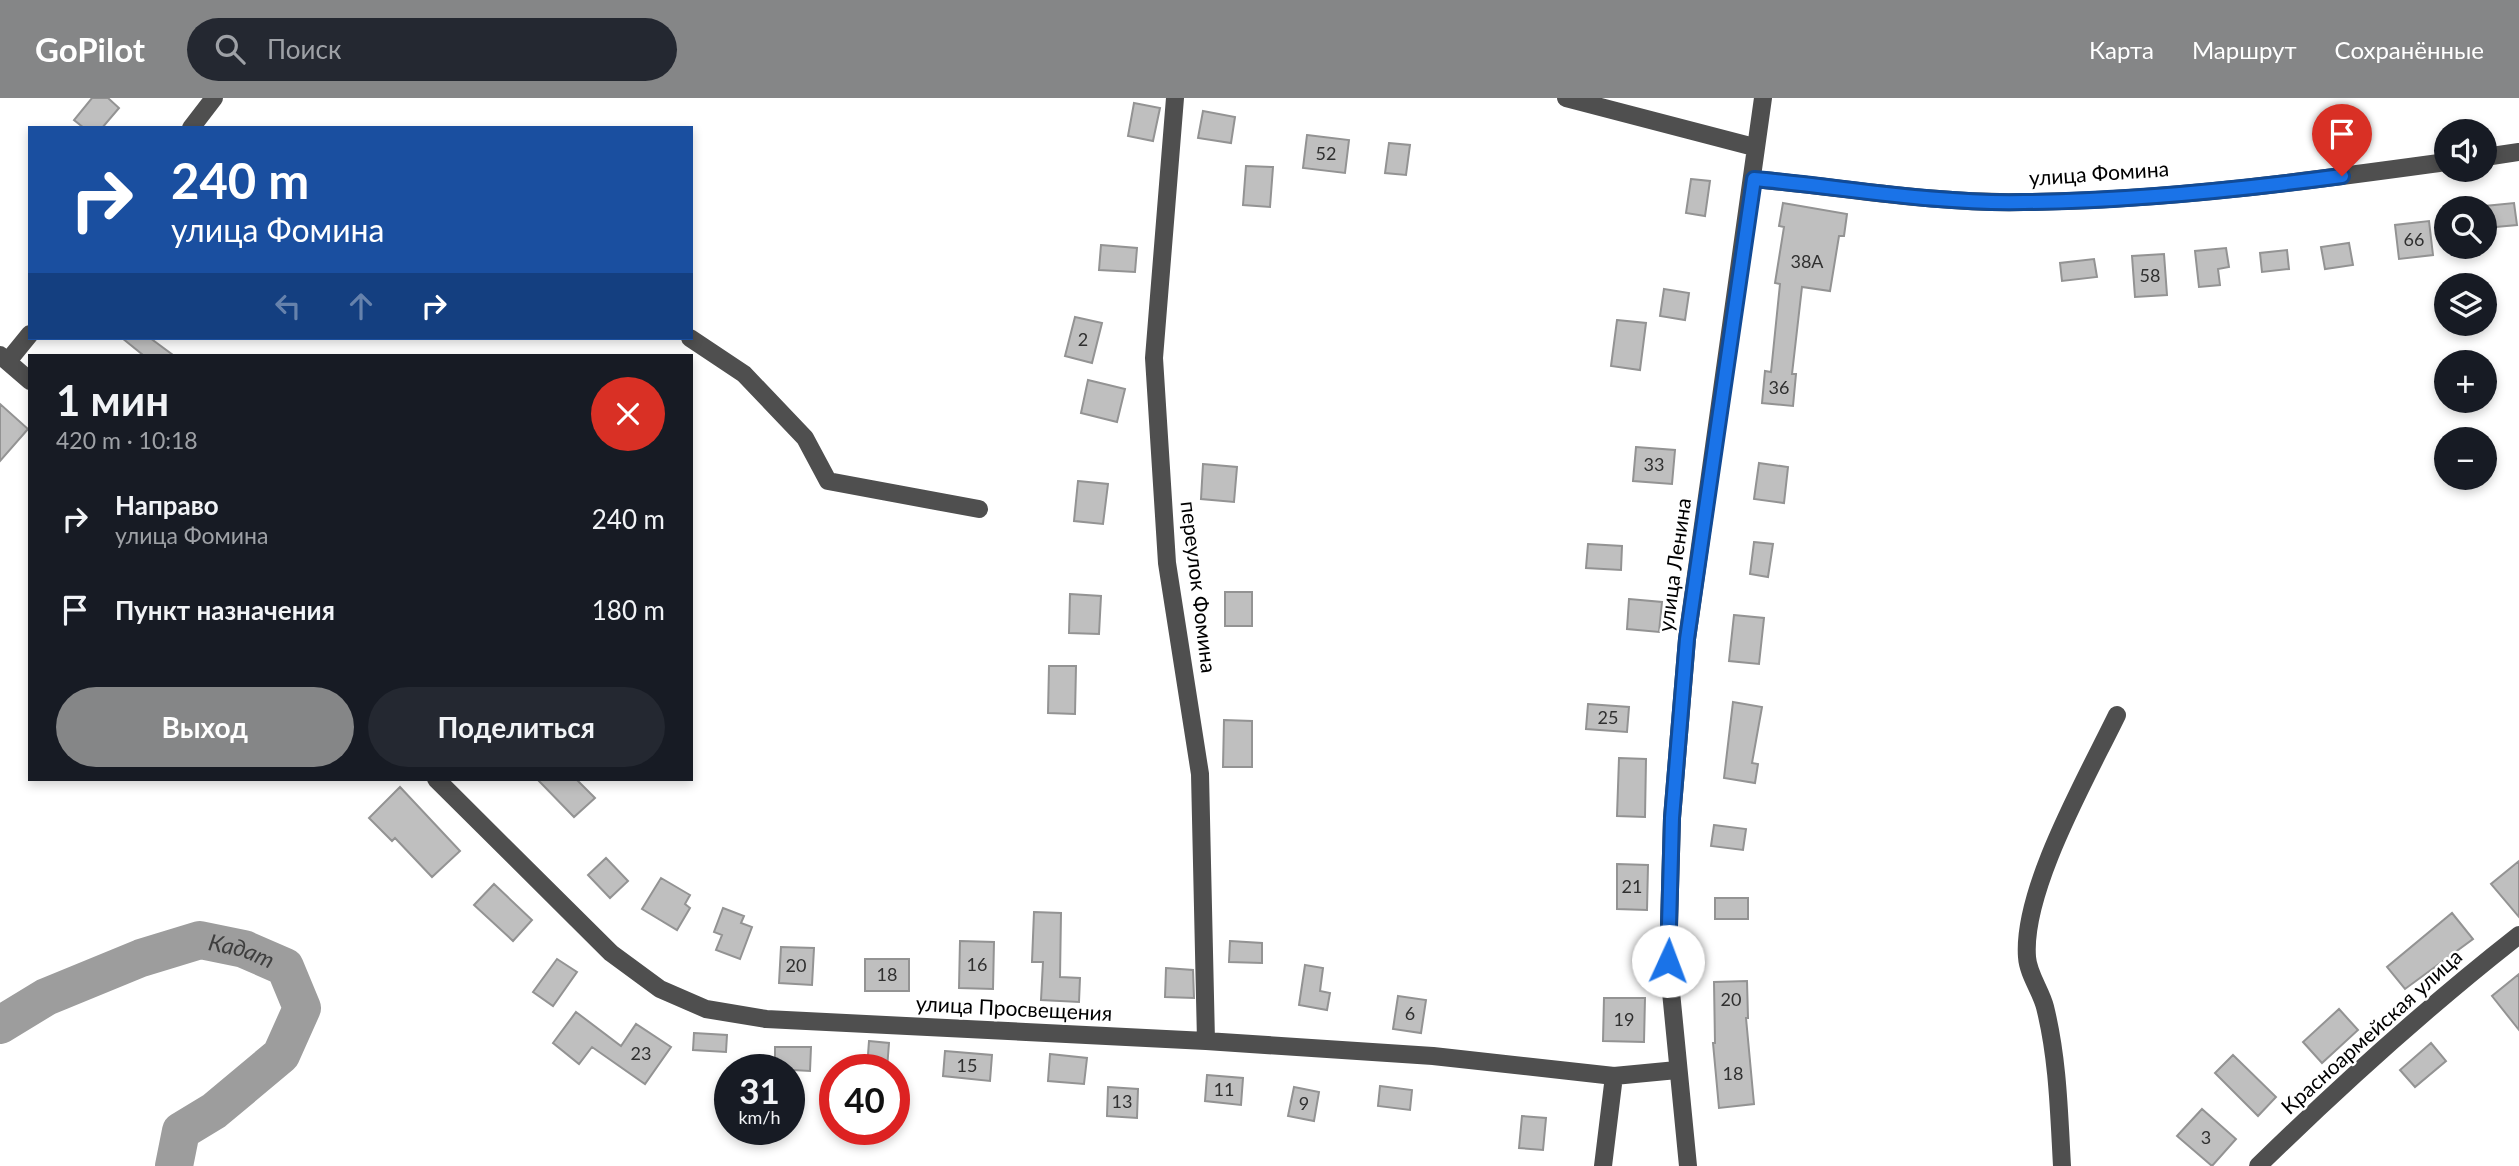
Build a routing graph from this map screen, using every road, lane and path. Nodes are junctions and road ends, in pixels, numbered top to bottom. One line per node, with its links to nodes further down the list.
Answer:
1 (214, 98): 5 (street)
2 (1175, 98): 19 (street, переулок Фомина)
3 (1566, 98): 6 (street)
4 (1763, 98): 6 (street, улица Ленина)
5 (193, 126)
6 (1754, 147): 10 (street, улица Ленина)
7 (2519, 152): 8 (street)
8 (2497, 155)
9 (2434, 164): 10 (street, улица Фомина)
10 (1754, 179): 20 (street, улица Ленина)
11 (28, 336): 13 (street)
12 (693, 340): 15 (street)
13 (4, 358): 14 (street)
14 (28, 379)
15 (979, 509)
16 (2118, 715): 24 (street)
17 (438, 781): 19 (street, улица Просвещения)
18 (2519, 936): 25 (street, Красноармейская улица)
19 (1206, 1041): 21 (street, улица Просвещения)
20 (1677, 1070): 21 (street, улица Просвещения); 23 (street, улица Ленина)
21 (1614, 1076): 22 (street)
22 (1603, 1166)
23 (1688, 1166)
24 (2062, 1166)
25 (2258, 1166)

